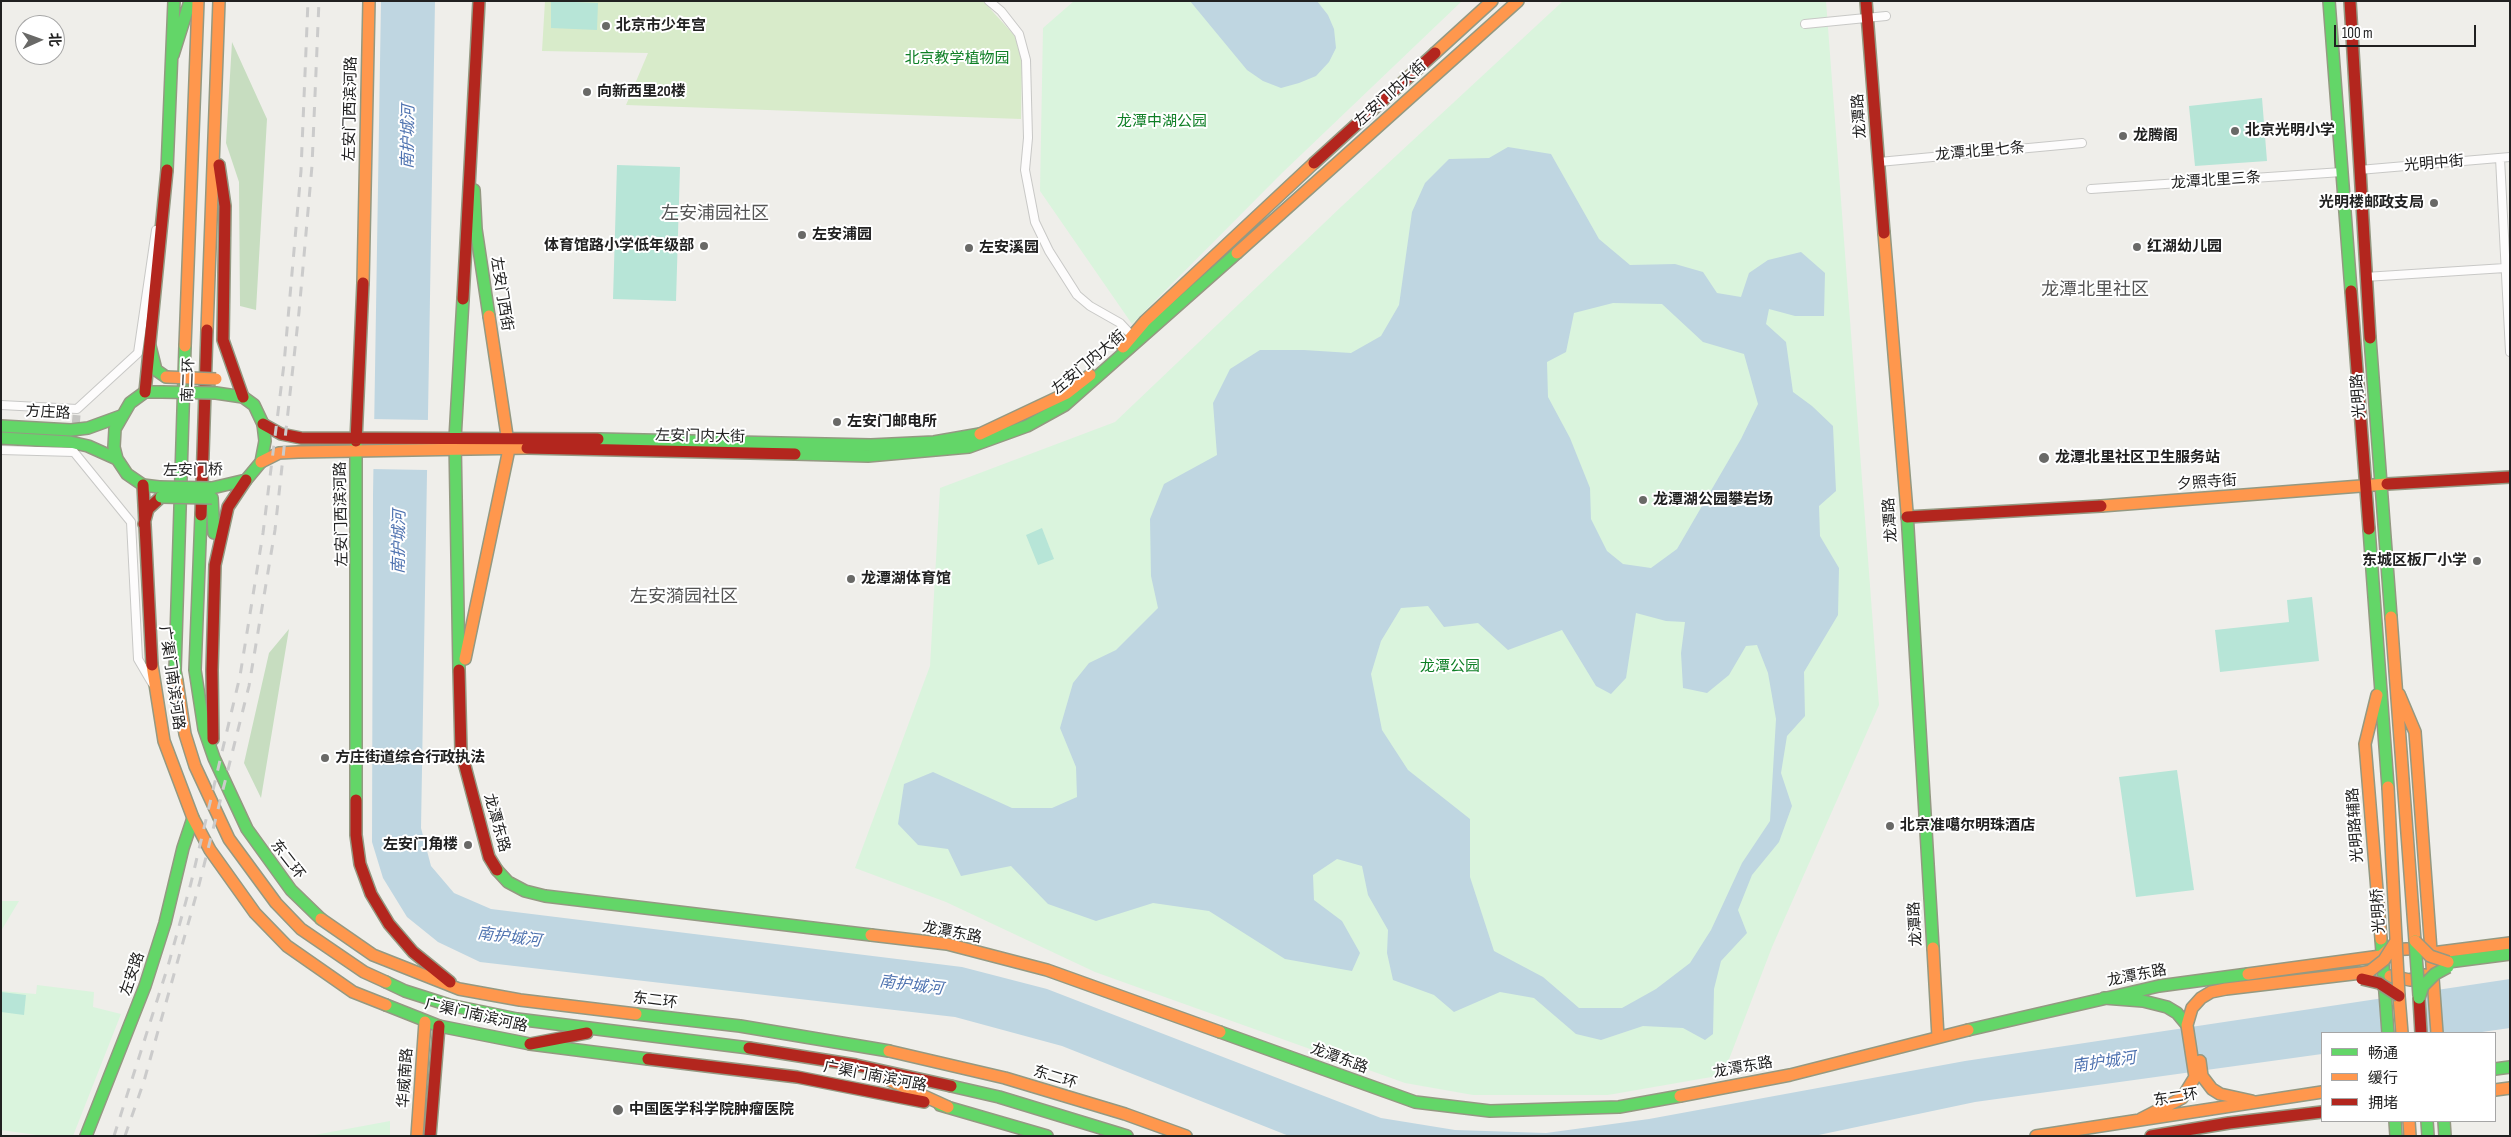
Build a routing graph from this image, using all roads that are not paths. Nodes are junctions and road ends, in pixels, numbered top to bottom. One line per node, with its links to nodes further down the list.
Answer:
1 (174, 1): 16 (main road)
2 (190, 1): 16 (main road)
3 (198, 1): 81 (main road, 南二环)
4 (219, 1): 17 (main road, 南二环)
5 (368, 1): 41 (main road, 左安门西滨河路)
6 (479, 1): 19 (main road, 左安门西街)
7 (989, 1): 29 (street)
8 (1492, 1): 29 (main road, 左安门内大街)
9 (1518, 1): 29 (main road, 左安门内大街)
10 (1866, 1): 14 (main road, 龙潭路)
11 (2329, 1): 25 (main road, 光明路)
12 (2350, 1): 23 (main road, 光明路)
13 (1886, 16): 14 (street)
14 (1868, 18): 15 (street); 22 (main road, 龙潭路)
15 (1805, 24)
16 (173, 55): 24 (main road)
17 (214, 130): 30 (main road); 60 (main road, 南二环)
18 (2082, 143): 22 (street, 龙潭北里七条)
19 (472, 153): 40 (main road, 左安门西街); 42 (main road, 左安门西街)
20 (2510, 157): 21 (street, 光明中街)
21 (2500, 158): 23 (street, 光明中街); 27 (street)
22 (1878, 162): 53 (main road, 龙潭路)
23 (2359, 170): 28 (main road, 光明路)
24 (167, 171): 31 (main road); 35 (street)
25 (2342, 172): 26 (street, 龙潭北里三条); 50 (main road, 光明路)
26 (2091, 189)
27 (2505, 268): 28 (street); 32 (street)
28 (2366, 277): 48 (main road, 光明路)
29 (1135, 339): 40 (main road, 左安门内大街)
30 (223, 340): 31 (main road, bridge); 34 (main road)
31 (150, 346): 33 (main road)
32 (2510, 352)
33 (145, 392): 34 (main road, bridge); 36 (main road)
34 (243, 397): 37 (main road)
35 (1, 405)
36 (121, 416): 38 (main road, 方庄路); 44 (main road)
37 (263, 424): 41 (main road); 45 (main road)
38 (1, 426)
39 (1, 438): 44 (main road, 方庄路)
40 (508, 443): 42 (main road, 左安门内大街); 56 (main road, 龙潭东路)
41 (361, 445): 42 (main road, 左安门内大街); 45 (main road); 74 (main road, 左安门西滨河路)
42 (455, 445): 56 (main road, 龙潭东路)
43 (1, 450): 59 (street)
44 (117, 459): 49 (main road, 左安门桥)
45 (261, 462): 47 (main road)
46 (2510, 477): 48 (main road, 夕照寺街)
47 (246, 480): 52 (main road, 左安门桥); 55 (main road)
48 (2381, 484): 50 (main road, 夕照寺街); 57 (main road, 光明路)
49 (143, 485): 51 (main road, 左安门桥); 54 (main road, 广渠门南滨河路)
50 (2366, 486): 53 (main road, 夕照寺街); 58 (main road, 光明路)
51 (160, 492): 52 (main road, bridge); 54 (main road)
52 (212, 493): 55 (main road)
53 (1907, 517): 86 (main road, 龙潭路)
54 (144, 524): 59 (main road, 广渠门南滨河路)
55 (214, 565): 60 (main road)
56 (461, 677): 86 (main road, 龙潭东路)
57 (2395, 685): 64 (main road, 光明路); 66 (main road)
58 (2380, 686): 61 (main road, 光明路); 68 (main road, 光明路辅路)
59 (154, 688): 62 (main road, 广渠门南滨河路)
60 (214, 758): 74 (main road, 东二环)
61 (2388, 787): 63 (main road, 光明桥, bridge)
62 (193, 818): 78 (main road, 广渠门南滨河路); 104 (main road, 左安路)
63 (2396, 941): 73 (main road, bridge); 75 (main road, 光明桥, bridge)
64 (2415, 941): 70 (main road, bridge); 77 (main road, bridge)
65 (2510, 943): 66 (main road)
66 (2432, 953): 68 (main road); 71 (main road)
67 (2510, 954): 70 (main road)
68 (2381, 956): 72 (main road, 光明路辅路); 76 (main road, 龙潭东路)
69 (2510, 960): 70 (main road)
70 (2448, 965): 77 (main road, bridge)
71 (2433, 967): 72 (main road); 85 (main road)
72 (2382, 970): 82 (main road, 光明路辅路)
73 (2361, 976): 75 (main road, bridge); 79 (main road)
74 (459, 989): 109 (main road, 东二环)
75 (2399, 996): 83 (main road, 光明桥)
76 (2104, 998): 79 (main road); 86 (main road, 龙潭东路)
77 (2419, 998): 84 (main road)
78 (425, 1022): 80 (main road, 广渠门南滨河路); 105 (main road, 华威南路)
79 (2192, 1025): 91 (main road)
80 (439, 1026): 87 (main road, 广渠门南滨河路); 106 (main road, 华威南路)
81 (603, 1030): 87 (main road); 88 (main road)
82 (2388, 1032)
83 (2402, 1032)
84 (2421, 1032)
85 (2438, 1032)
86 (1938, 1037)
87 (530, 1044): 96 (main road, 广渠门南滨河路)
88 (856, 1064): 96 (main road); 108 (main road)
89 (2510, 1067): 90 (main road)
90 (2496, 1069)
91 (2199, 1077): 95 (main road); 98 (main road)
92 (2510, 1088): 93 (main road)
93 (2496, 1090)
94 (2321, 1092): 95 (main road, 东二环)
95 (2252, 1100): 98 (main road, 东二环)
96 (948, 1107): 107 (main road, 广渠门南滨河路)
97 (2321, 1112): 103 (main road)
98 (2141, 1118): 110 (main road, 东二环)
99 (2395, 1122): 113 (main road)
100 (2409, 1122): 114 (main road)
101 (2427, 1122): 115 (main road)
102 (2444, 1122): 116 (main road)
103 (2229, 1123): 111 (main road); 112 (main road)
104 (86, 1136)
105 (417, 1136)
106 (430, 1136)
107 (1048, 1136)
108 (1127, 1136)
109 (1186, 1136)
110 (2036, 1136)
111 (2151, 1136)
112 (2209, 1136)
113 (2396, 1136)
114 (2410, 1136)
115 (2428, 1136)
116 (2445, 1136)

